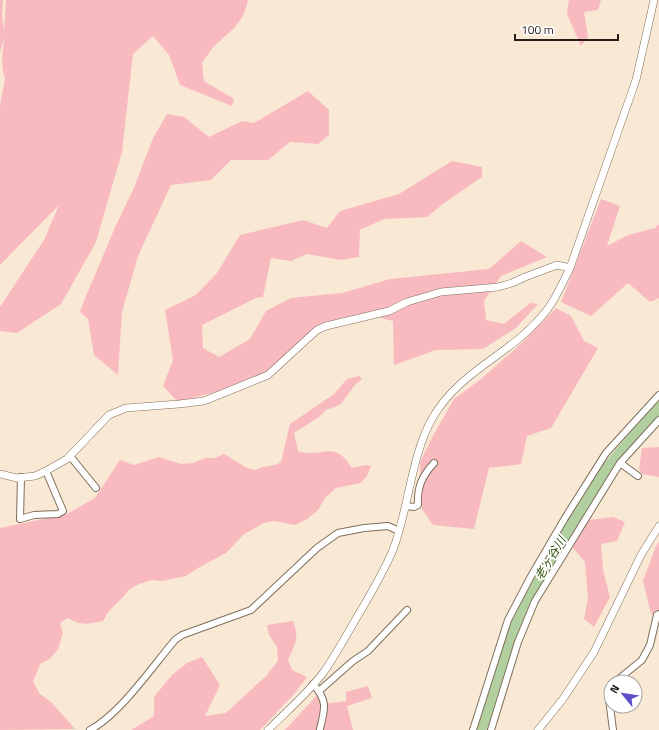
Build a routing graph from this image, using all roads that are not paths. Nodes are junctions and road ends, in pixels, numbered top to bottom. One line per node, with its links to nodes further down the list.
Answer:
1 (654, 0): 2 (street)
2 (570, 268): 5 (street); 13 (street)
3 (659, 395): 25 (street)
4 (659, 420): 7 (street)
5 (70, 456): 8 (street); 12 (street)
6 (434, 463): 13 (street)
7 (620, 463): 10 (street); 26 (street)
8 (46, 471): 11 (street); 11 (street)
9 (0, 474): 11 (street)
10 (638, 476)
11 (21, 478)
12 (96, 488)
13 (406, 506): 15 (street)
14 (659, 526): 27 (street)
15 (398, 531): 19 (street); 23 (street)
16 (407, 610): 20 (street)
17 (659, 614): 18 (street)
18 (625, 674)
19 (313, 684): 20 (street); 24 (street)
20 (319, 691): 22 (street)
21 (611, 714): 28 (street)
22 (320, 729)
23 (90, 730)
24 (268, 730)
25 (473, 730)
26 (491, 730)
27 (538, 730)
28 (613, 730)

